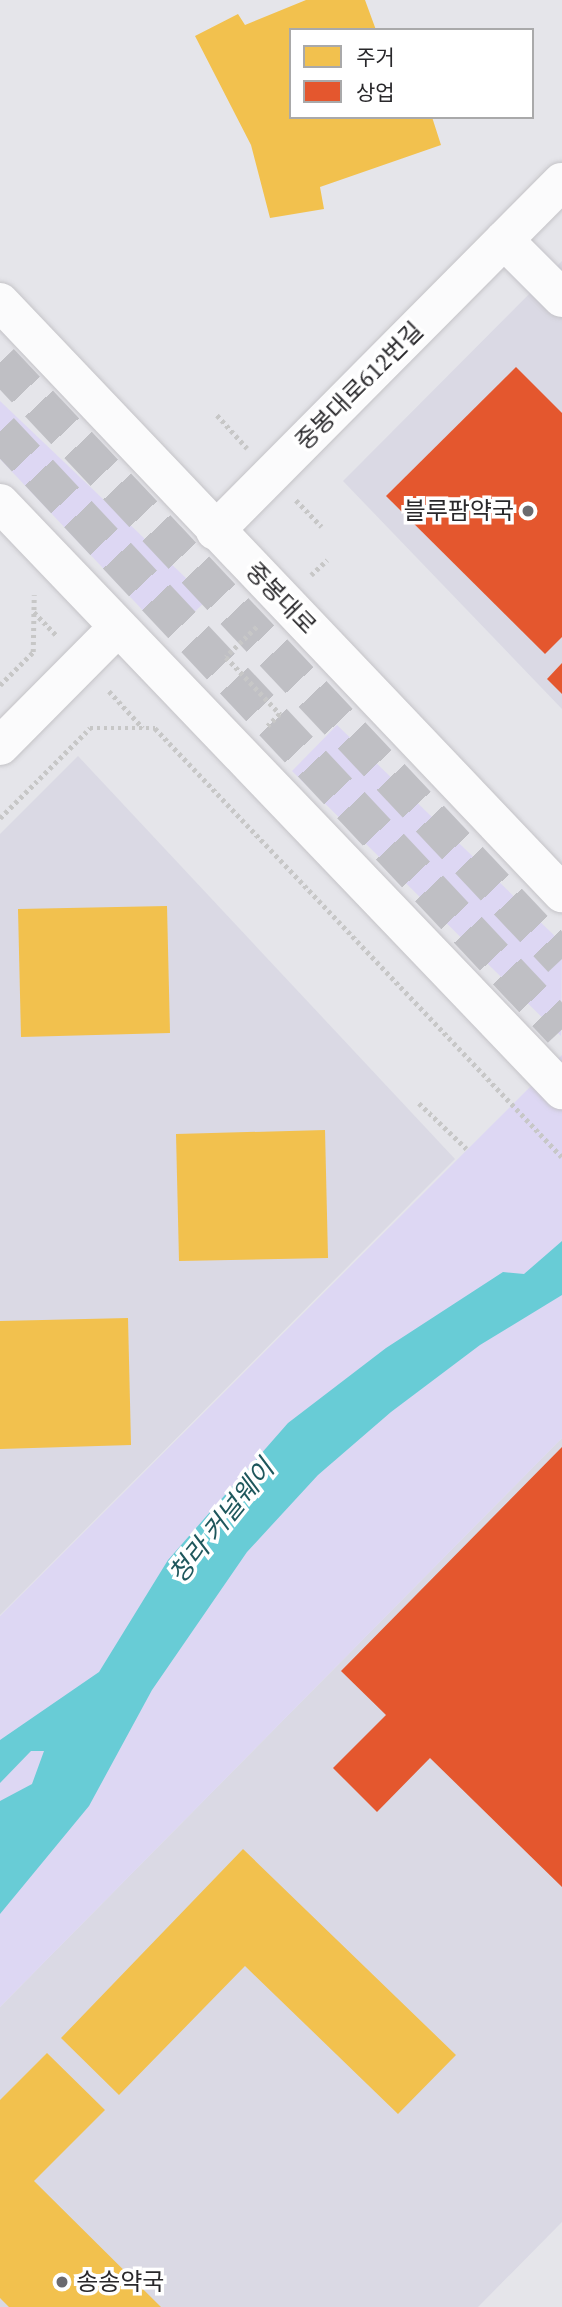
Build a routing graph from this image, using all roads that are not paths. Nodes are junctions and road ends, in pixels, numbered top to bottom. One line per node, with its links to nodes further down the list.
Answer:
1 (562, 182): 2 (main road, 중봉대로612번길)
2 (504, 240): 3 (main road); 6 (main road, 중봉대로612번길)
3 (562, 298)
4 (0, 302): 6 (main road, 중봉대로)
5 (0, 503): 7 (main road)
6 (215, 531): 9 (main road, 중봉대로)
7 (117, 628): 8 (main road); 10 (main road)
8 (0, 746)
9 (562, 893)
10 (562, 1090)

